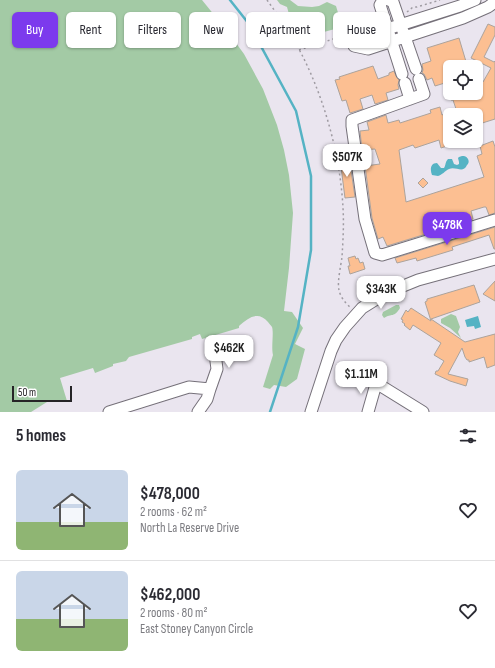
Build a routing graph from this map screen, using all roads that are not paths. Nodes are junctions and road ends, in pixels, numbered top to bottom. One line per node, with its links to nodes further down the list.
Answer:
1 (383, 0): 5 (street)
2 (389, 0): 6 (street)
3 (475, 0): 6 (street)
4 (495, 2): 8 (street)
5 (382, 12)
6 (401, 25): 7 (street); 8 (street)
7 (390, 28)
8 (405, 37): 10 (street); 11 (street)
9 (390, 39): 10 (street)
10 (391, 42): 12 (street)
11 (416, 69): 12 (street); 13 (street)
12 (402, 74): 13 (street)
13 (410, 99): 14 (street)
14 (495, 220)
15 (495, 258): 22 (street)
16 (214, 346): 19 (street)
17 (352, 368): 18 (street)
18 (376, 384): 23 (street); 24 (street)
19 (210, 389): 20 (street); 21 (street)
20 (108, 412)
21 (198, 412)
22 (311, 412)
23 (368, 412)
24 (423, 412)

